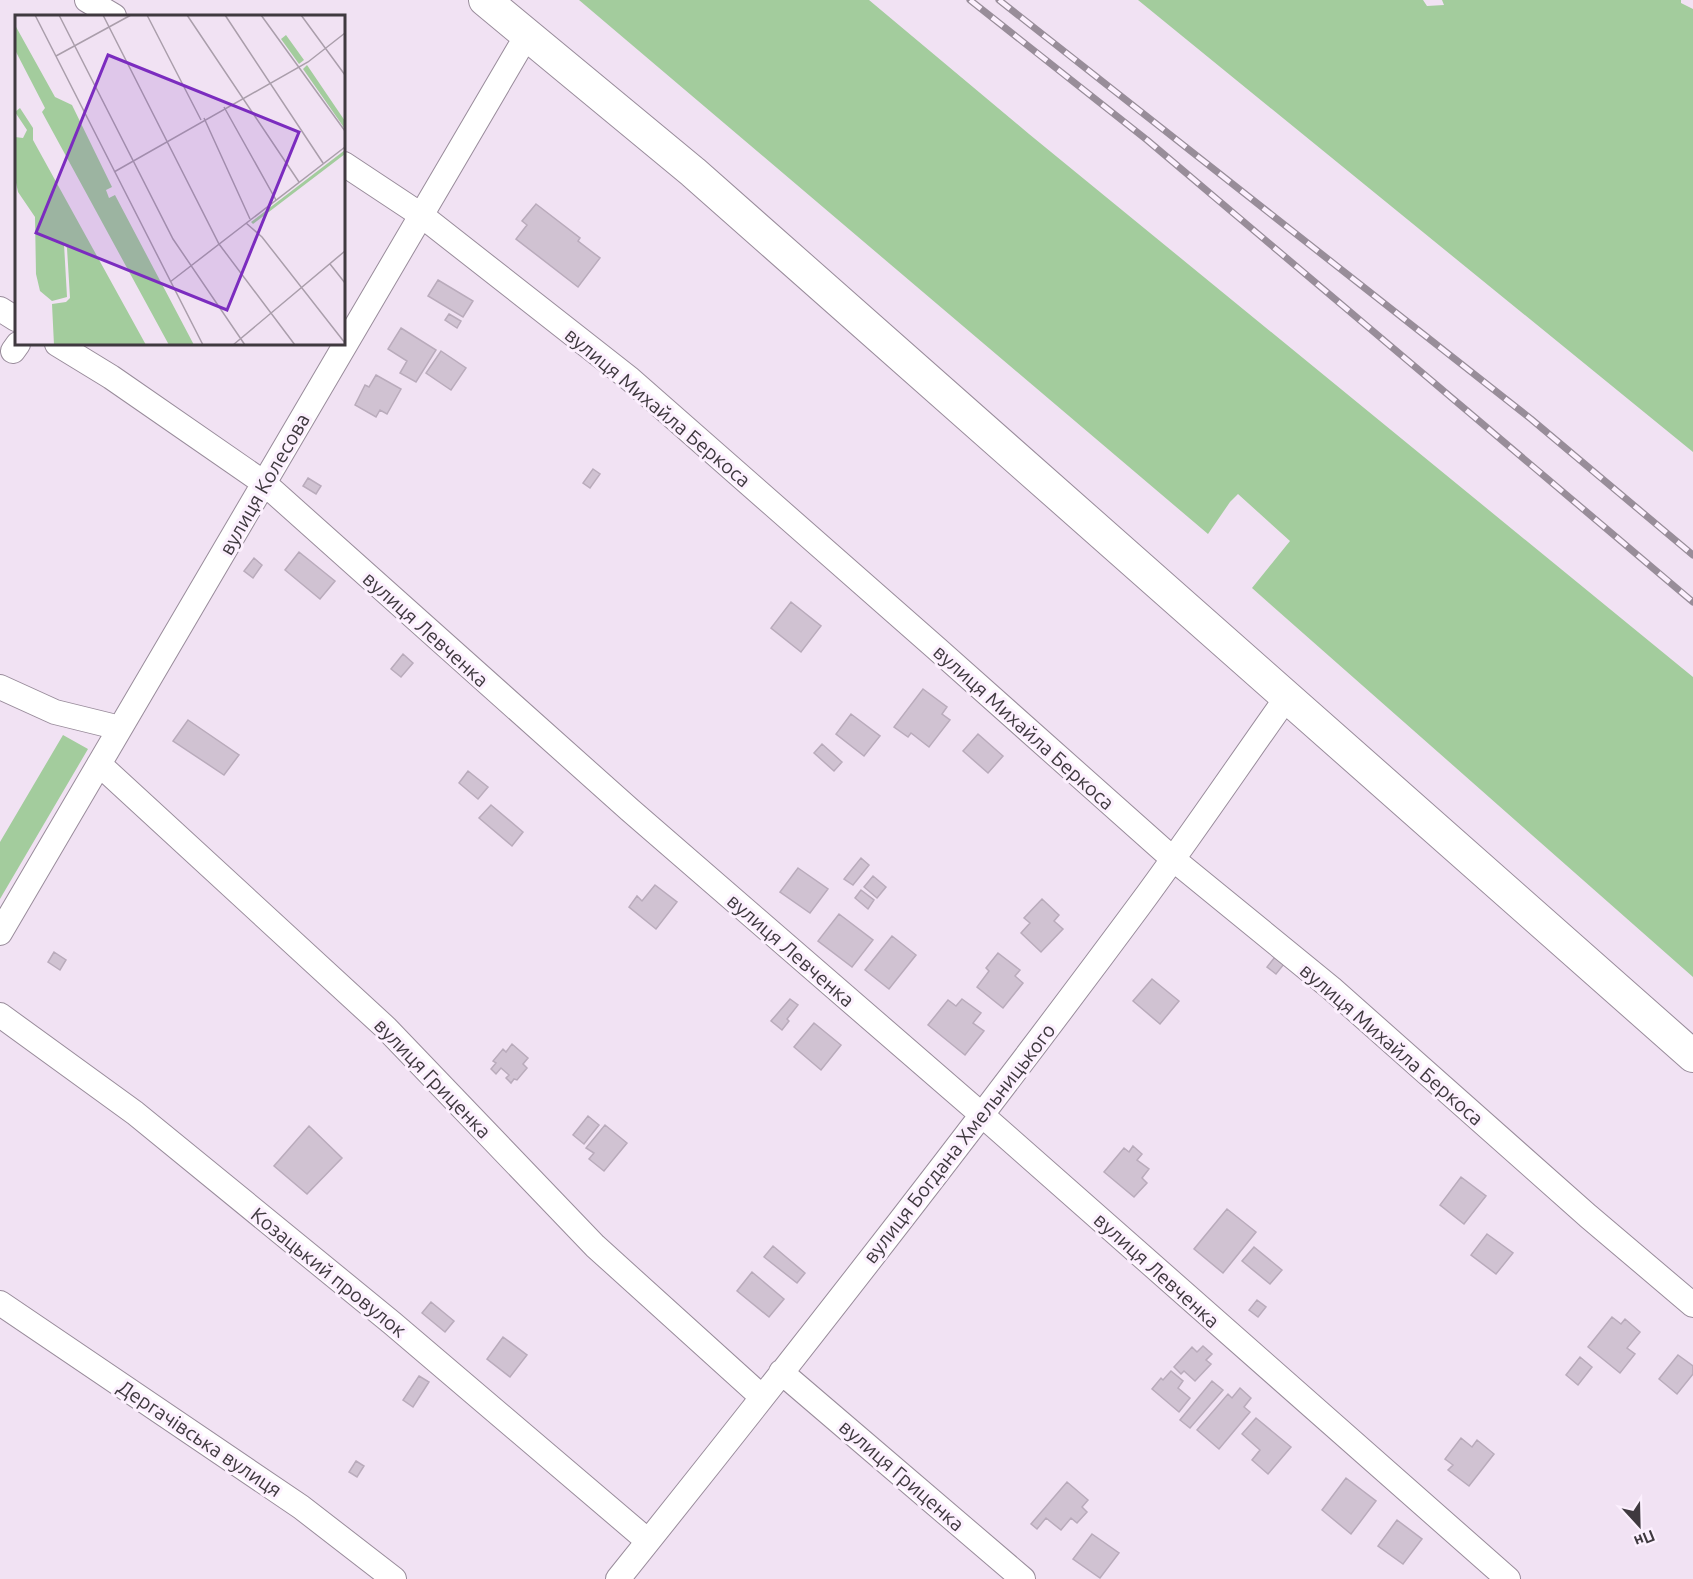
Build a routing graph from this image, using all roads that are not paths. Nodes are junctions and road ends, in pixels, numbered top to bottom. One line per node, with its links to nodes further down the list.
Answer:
1 (87, 0): 3 (street)
2 (485, 0): 4 (main road)
3 (112, 15)
4 (527, 35): 6 (street, вулиця Колесова); 14 (main road)
5 (345, 165): 6 (street, вулиця Михайла Беркоса)
6 (421, 215): 10 (street, вулиця Колесова); 17 (street, вулиця Михайла Беркоса)
7 (0, 309): 8 (street)
8 (15, 318)
9 (59, 345): 12 (street, вулиця Левченка)
10 (345, 345)
11 (345, 345): 12 (street, вулиця Колесова)
12 (264, 483): 15 (street, вулиця Колесова); 21 (street, вулиця Левченка)
13 (0, 687): 15 (street)
14 (1287, 697): 17 (street, вулиця Богдана Хмельницького); 20 (main road)
15 (120, 728): 16 (street, вулиця Колесова)
16 (99, 764): 18 (street, вулиця Колесова); 25 (street, вулиця Гриценка)
17 (1173, 859): 21 (street, вулиця Богдана Хмельницького); 23 (street, вулиця Михайла Беркоса)
18 (0, 933)
19 (0, 1015): 26 (street, Козацький провулок)
20 (1693, 1056)
21 (982, 1115): 24 (street, вулиця Богдана Хмельницького); 30 (street, вулиця Левченка)
22 (0, 1304): 27 (street, Дергачівська вулиця)
23 (1693, 1305)
24 (781, 1372): 25 (street, вулиця Богдана Хмельницького); 29 (street, вулиця Гриценка)
25 (762, 1397): 26 (street, вулиця Богдана Хмельницького)
26 (648, 1541): 28 (street, вулиця Богдана Хмельницького)
27 (394, 1579)
28 (618, 1579)
29 (1023, 1579)
30 (1508, 1579)

